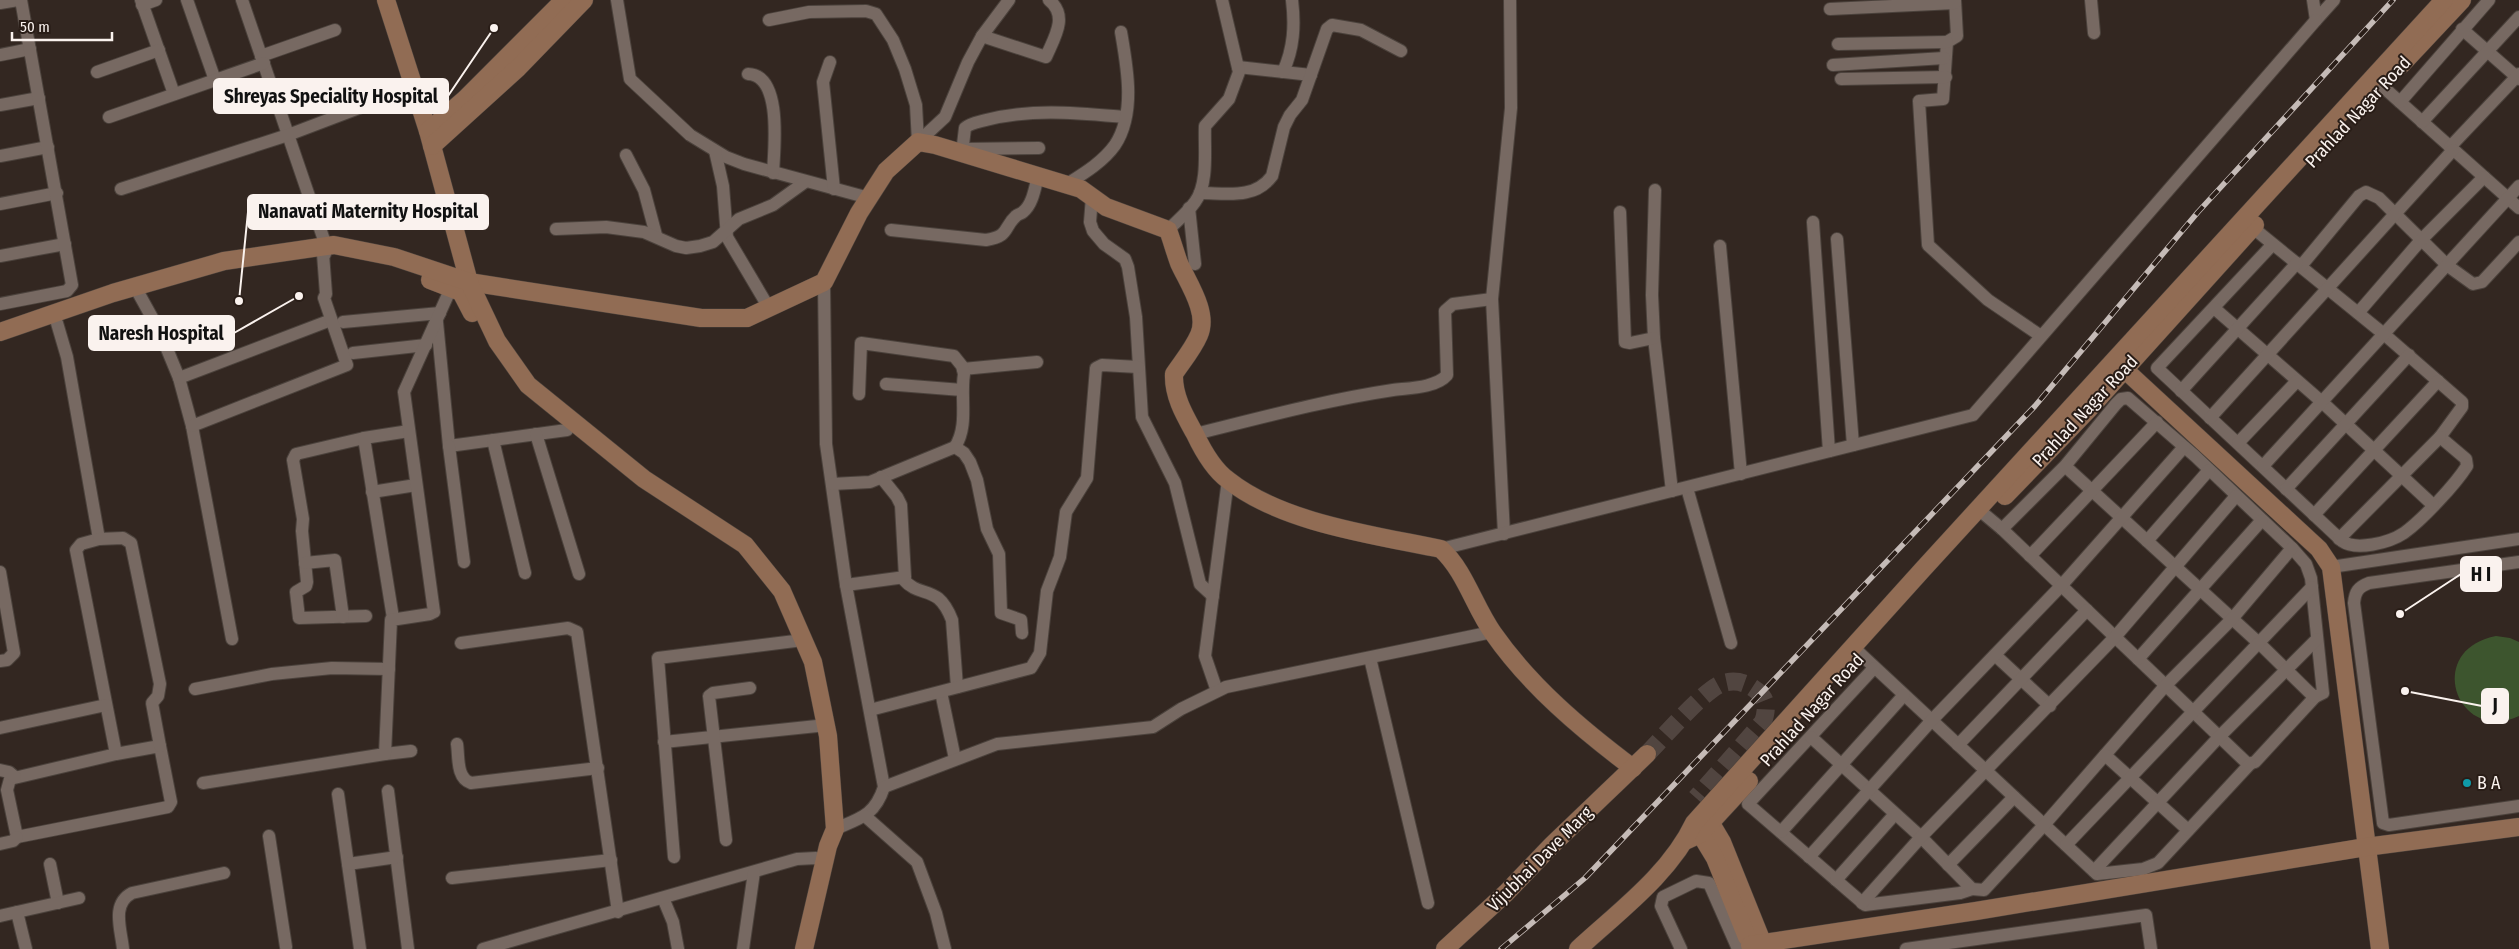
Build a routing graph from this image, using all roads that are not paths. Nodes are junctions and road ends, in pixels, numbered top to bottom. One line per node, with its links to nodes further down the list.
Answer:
1 (20, 0): 22 (street); 35 (street)
2 (156, 0): 21 (street)
3 (189, 0): 51 (street)
4 (242, 0): 41 (street)
5 (386, 0): 63 (street)
6 (564, 0): 63 (street)
7 (584, 0): 63 (street)
8 (617, 0): 68 (street)
9 (1009, 0): 32 (street)
10 (1050, 0): 32 (street)
11 (1222, 0): 44 (street)
12 (1292, 0): 46 (street)
13 (1510, 0): 113 (street)
14 (2091, 0): 31 (street)
15 (2313, 0): 27 (street)
16 (2334, 0): 27 (street)
17 (2444, 0): 53 (street, Prahlad Nagar Road)
18 (2462, 0): 53 (street, Prahlad Nagar Road)
19 (2489, 0): 28 (street)
20 (1955, 1): 24 (street); 33 (street)
21 (142, 2): 36 (street)
22 (0, 3)
23 (870, 6): 26 (street); 64 (street)
24 (1830, 9)
25 (2519, 17): 38 (street)
26 (769, 20)
27 (2316, 20): 124 (street)
28 (2462, 29): 38 (street); 56 (street)
29 (335, 30): 41 (street)
30 (1121, 32): 60 (street)
31 (2094, 33)
32 (982, 36): 64 (street)
33 (1947, 42): 34 (street); 40 (street)
34 (1838, 44)
35 (30, 49): 39 (street); 55 (street)
36 (159, 50): 45 (street); 54 (street)
37 (1401, 51): 48 (street)
38 (2488, 52): 49 (street); 61 (street)
39 (0, 55)
40 (1944, 58): 43 (street); 50 (street)
41 (262, 60): 51 (street); 62 (street)
42 (830, 62): 79 (street)
43 (1833, 65)
44 (1238, 67): 46 (street); 82 (street)
45 (97, 72)
46 (1283, 72): 48 (street)
47 (748, 74): 72 (street)
48 (1311, 75): 82 (street)
49 (2518, 76): 67 (street)
50 (1946, 77): 52 (street); 124 (street)
51 (216, 80): 54 (street)
52 (1841, 80)
53 (2378, 82): 56 (street); 92 (street, Prahlad Nagar Road)
54 (174, 94): 59 (street)
55 (39, 98): 57 (street); 65 (street)
56 (2400, 102): 61 (street)
57 (0, 105)
58 (367, 105): 62 (street)
59 (109, 117)
60 (1125, 117): 69 (street); 76 (street)
61 (2422, 122): 67 (street)
62 (288, 135): 78 (street); 104 (street)
63 (430, 138): 110 (street)
64 (918, 142): 69 (street); 84 (street)
65 (48, 147): 71 (street); 81 (street)
66 (1039, 148): 69 (street)
67 (2452, 149): 74 (street); 90 (street)
68 (715, 151): 72 (street); 96 (street)
69 (963, 151): 73 (street)
70 (626, 155): 97 (street)
71 (0, 156)
72 (773, 173): 75 (street)
73 (1038, 176): 76 (street); 94 (street)
74 (2484, 177): 85 (street); 99 (street)
75 (805, 182): 79 (street); 96 (street)
76 (1067, 184): 83 (street)
77 (2519, 186): 85 (street)
78 (121, 189)
79 (834, 189): 84 (street)
80 (1655, 190): 125 (street)
81 (57, 193): 86 (street); 101 (street)
82 (1200, 193): 87 (street)
83 (1092, 197): 95 (street); 132 (street)
84 (869, 198): 109 (street)
85 (2508, 199): 88 (street); 108 (street)
86 (0, 204)
87 (1189, 208): 95 (street); 106 (street)
88 (2519, 208)
89 (1620, 212): 125 (street)
90 (2396, 214): 99 (street); 107 (street); 111 (street)
91 (1813, 222): 160 (street)
92 (2248, 224): 102 (street); 134 (street, Prahlad Nagar Road); 177 (street, Prahlad Nagar Road)
93 (556, 228): 97 (street)
94 (891, 230)
95 (1168, 230): 150 (street)
96 (726, 231): 97 (street); 115 (street)
97 (656, 235)
98 (1837, 239): 155 (street)
99 (2421, 240): 108 (street); 117 (street)
100 (2519, 242): 108 (street)
101 (65, 244): 105 (street); 114 (street)
102 (2274, 244): 107 (street); 116 (street)
103 (1720, 246): 164 (street)
104 (324, 251): 110 (street); 112 (street); 119 (street); 122 (street)
105 (0, 256)
106 (1195, 264)
107 (2299, 264): 111 (street); 121 (street)
108 (2448, 266): 123 (street)
109 (824, 282): 115 (street); 168 (street)
110 (460, 287): 115 (street); 118 (street); 147 (street); 277 (street)
111 (2328, 288): 117 (street); 129 (street)
112 (139, 294): 120 (street); 135 (street)
113 (1492, 300): 150 (street); 182 (street)
114 (0, 304)
115 (768, 308)
116 (2214, 308): 121 (street); 140 (street)
117 (2358, 313): 123 (street)
118 (439, 317): 119 (street); 127 (street); 156 (street)
119 (337, 321): 135 (street); 146 (street)
120 (57, 323): 126 (street); 183 (street)
121 (2237, 328): 129 (street); 140 (street)
122 (0, 332)
123 (2385, 335): 130 (street); 142 (street)
124 (2041, 336): 155 (street)
125 (1654, 338): 172 (street)
126 (0, 342)
127 (426, 345): 128 (street); 148 (street)
128 (352, 353)
129 (2268, 355): 136 (street); 143 (street)
130 (2409, 355): 137 (street); 145 (street)
131 (1037, 362): 133 (street)
132 (1138, 367): 203 (street); 228 (street)
133 (963, 369): 139 (street); 141 (street)
134 (2124, 369): 177 (street, Prahlad Nagar Road); 194 (street)
135 (178, 378): 146 (street)
136 (2298, 381): 142 (street); 154 (street)
137 (2438, 381): 151 (street); 159 (street)
138 (886, 384): 139 (street)
139 (962, 390): 158 (street)
140 (2181, 390): 143 (street)
141 (858, 394)
142 (2322, 402): 145 (street); 162 (street)
143 (2210, 418): 154 (street)
144 (2157, 422): 157 (street); 161 (street); 173 (street)
145 (2346, 424): 159 (street); 171 (street)
146 (192, 426): 212 (street)
147 (567, 430): 149 (street); 214 (street)
148 (409, 431): 152 (street); 169 (street)
149 (536, 434): 153 (street); 197 (street)
150 (1195, 434): 167 (street)
151 (2440, 437): 165 (street); 176 (street)
152 (364, 438): 174 (street); 192 (street)
153 (493, 440): 156 (street); 196 (street)
154 (2238, 443): 162 (street)
155 (1853, 445): 160 (street)
156 (449, 446): 190 (street)
157 (2184, 446): 163 (street); 179 (street)
158 (955, 447): 166 (street); 210 (street)
159 (2374, 450): 165 (street); 178 (street)
160 (1829, 451): 164 (street)
161 (2065, 466): 173 (street); 181 (street)
162 (2263, 466): 171 (street)
163 (2209, 470): 175 (street); 186 (street)
164 (1741, 474): 170 (street)
165 (2401, 475): 176 (street); 184 (street)
166 (881, 478): 168 (street); 198 (street)
167 (1228, 480): 188 (street); 203 (street)
168 (832, 484): 199 (street)
169 (416, 485): 174 (street); 207 (street)
170 (1687, 488): 172 (street); 217 (street)
171 (2286, 489): 178 (street)
172 (1672, 491): 182 (street)
173 (2092, 491): 179 (street); 189 (street)
174 (372, 492): 207 (street)
175 (2236, 496): 180 (street); 193 (street)
176 (2433, 505): 184 (street)
177 (1982, 512): 181 (street); 218 (street, Prahlad Nagar Road)
178 (2314, 515): 184 (street)
179 (2121, 518): 186 (street); 200 (street)
180 (2262, 520): 187 (street); 202 (street)
181 (2002, 529): 189 (street)
182 (1504, 534): 188 (street)
183 (99, 539): 235 (street); 248 (street)
184 (2339, 539)
185 (2519, 539): 194 (street)
186 (2147, 541): 193 (street)
187 (2292, 548): 201 (street); 208 (street)
188 (1441, 549): 209 (street)
189 (2030, 556): 200 (street)
190 (464, 562)
191 (2519, 562): 270 (street)
192 (306, 563): 206 (street); 206 (street)
193 (2175, 566): 202 (street); 211 (street)
194 (2330, 567): 286 (street)
195 (0, 572): 222 (street)
196 (525, 573)
197 (579, 574)
198 (903, 579): 199 (street); 228 (street)
199 (846, 585): 237 (street)
200 (2061, 586): 204 (street); 219 (street)
201 (2312, 587): 213 (street); 215 (street)
202 (2200, 591): 208 (street); 221 (street)
203 (1213, 596): 231 (street)
204 (2087, 610): 211 (street); 226 (street)
205 (366, 616): 206 (street)
206 (343, 617)
207 (393, 618): 224 (street)
208 (2232, 619): 215 (street); 227 (street)
209 (1492, 632): 220 (street); 258 (street)
210 (1022, 633)
211 (2116, 638): 221 (street); 236 (street)
212 (232, 639)
213 (2317, 639): 225 (street); 234 (street)
214 (794, 640): 240 (street); 245 (street)
215 (2257, 642): 225 (street); 238 (street)
216 (461, 643): 257 (street)
217 (1731, 643)
218 (1857, 651): 223 (street); 274 (street, Prahlad Nagar Road)
219 (1995, 655): 226 (street); 239 (street)
220 (1370, 658): 231 (street); 304 (street)
221 (2138, 659): 227 (street)
222 (0, 662)
223 (1874, 668): 233 (street); 243 (street)
224 (389, 669): 230 (street); 251 (street)
225 (2285, 669): 234 (street); 244 (street)
226 (2020, 680): 236 (street); 247 (street)
227 (2165, 686): 238 (street); 253 (street)
228 (958, 687): 232 (street)
229 (750, 688): 242 (street)
230 (195, 689)
231 (1217, 691): 254 (street)
232 (941, 692): 237 (street); 254 (street)
233 (1904, 695): 239 (street); 255 (street)
234 (2315, 696): 256 (street)
235 (106, 705): 241 (street); 250 (street)
236 (2050, 706): 260 (street)
237 (870, 710): 264 (street)
238 (2192, 711): 244 (street); 262 (street)
239 (1932, 720): 247 (street); 265 (street)
240 (817, 726): 242 (street); 291 (street)
241 (0, 728)
242 (714, 737): 245 (street); 283 (street)
243 (1810, 737): 255 (street); 279 (street)
244 (2219, 737): 256 (street); 269 (street)
245 (664, 742): 288 (street)
246 (457, 744): 257 (street)
247 (1958, 745): 260 (street)
248 (160, 746): 250 (street); 281 (street)
249 (411, 751): 251 (street)
250 (116, 754): 261 (street)
251 (385, 754): 263 (street)
252 (1647, 754): 258 (street, Vijubhai Dave Marg)
253 (2105, 755): 262 (street); 275 (street)
254 (955, 759): 264 (street)
255 (1840, 764): 265 (street); 279 (street)
256 (2250, 764): 278 (street)
257 (598, 768): 290 (street)
258 (1633, 768): 321 (street, Vijubhai Dave Marg)
259 (0, 770): 261 (street)
260 (1986, 772): 268 (street); 282 (street)
261 (15, 777): 271 (street)
262 (2129, 777): 269 (street); 285 (street)
263 (202, 783)
264 (884, 787): 273 (street)
265 (1868, 790): 272 (street); 289 (street)
266 (388, 791): 287 (street)
267 (338, 794): 293 (street)
268 (2014, 797): 275 (street); 294 (street)
269 (2157, 803): 278 (street); 295 (street)
270 (2515, 807): 276 (street)
271 (5, 812): 281 (street)
272 (1895, 814): 282 (street); 299 (street)
273 (865, 816): 277 (street); 320 (street)
274 (1699, 821): 309 (street); 322 (street, Prahlad Nagar Road)
275 (2044, 825): 285 (street); 300 (street)
276 (2516, 827): 286 (street)
277 (835, 829): 291 (street)
278 (2188, 830): 295 (street)
279 (1781, 832): 289 (street)
280 (269, 836): 310 (street)
281 (17, 837): 284 (street)
282 (1921, 838): 294 (street); 305 (street)
283 (726, 840)
284 (0, 844)
285 (2066, 845): 295 (street)
286 (2366, 847): 309 (street); 326 (street)
287 (397, 857): 293 (street); 314 (street)
288 (674, 857)
289 (1809, 857): 299 (street)
290 (611, 860): 298 (street); 307 (street)
291 (820, 860): 296 (street); 318 (street); 319 (street)
292 (50, 864): 303 (street)
293 (348, 864): 313 (street)
294 (1948, 865): 300 (street)
295 (2094, 871)
296 (754, 872): 302 (street); 317 (street)
297 (224, 873): 312 (street)
298 (452, 878)
299 (1836, 880): 305 (street)
300 (1972, 889): 305 (street)
301 (79, 898): 303 (street)
302 (663, 898): 307 (street); 316 (street)
303 (58, 903): 306 (street)
304 (1428, 903)
305 (1862, 903)
306 (17, 912): 308 (street); 311 (street)
307 (618, 912): 315 (street)
308 (0, 916)
309 (1754, 947): 323 (street)
310 (284, 948)
311 (26, 949)
312 (123, 949)
313 (360, 949)
314 (408, 949)
315 (485, 949)
316 (678, 949)
317 (743, 949)
318 (796, 949)
319 (804, 949)
320 (945, 949)
321 (1445, 949)
322 (1578, 949)
323 (1681, 949)
324 (1906, 949): 325 (street)
325 (2151, 949)
326 (2380, 949)

